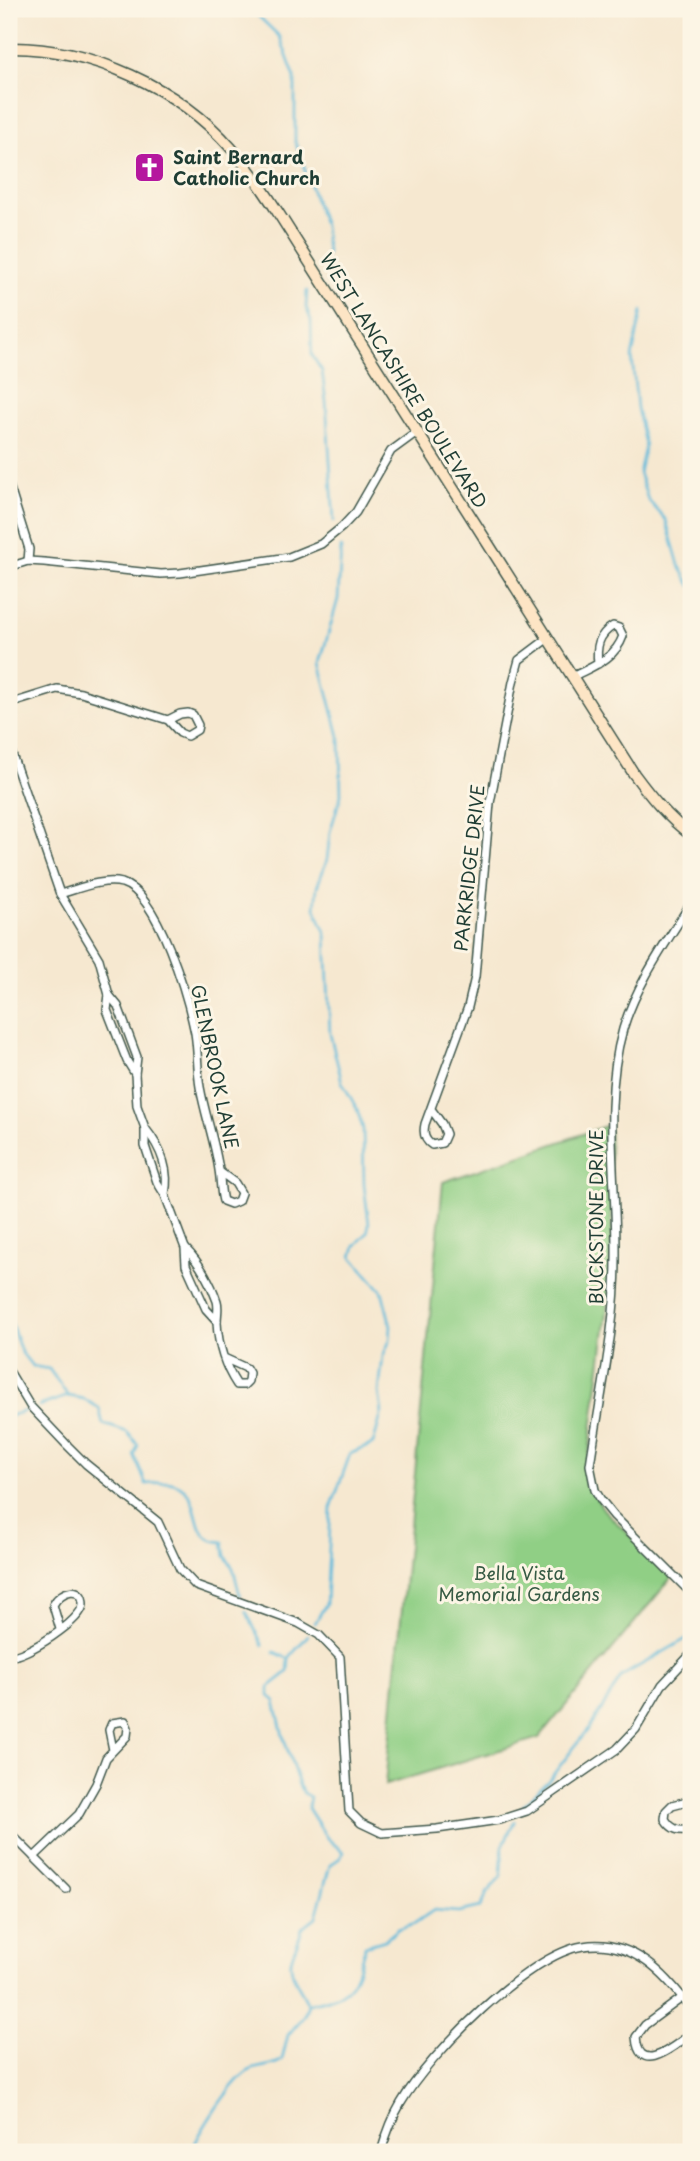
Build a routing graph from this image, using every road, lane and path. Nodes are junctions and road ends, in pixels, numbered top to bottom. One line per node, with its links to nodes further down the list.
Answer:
1 (9, 48): 2 (main road, WEST LANCASHIRE BOULEVARD)
2 (417, 432): 4 (street); 6 (main road, WEST LANCASHIRE BOULEVARD)
3 (9, 485): 4 (street)
4 (28, 561): 5 (street)
5 (9, 567)
6 (547, 639): 8 (main road, WEST LANCASHIRE BOULEVARD); 15 (street, PARKRIDGE DRIVE)
7 (598, 664): 7 (street); 8 (street)
8 (572, 677): 12 (main road, WEST LANCASHIRE BOULEVARD)
9 (9, 705): 10 (street)
10 (168, 720)
11 (9, 746): 13 (street)
12 (691, 835)
13 (60, 894): 16 (street); 17 (street, GLENBROOK LANE)
14 (691, 903): 23 (street, BUCKSTONE DRIVE)
15 (431, 1109): 15 (street, PARKRIDGE DRIVE)
16 (145, 1128): 18 (street); 18 (street)
17 (220, 1171)
18 (165, 1195): 19 (street)
19 (185, 1248): 20 (street); 20 (street)
20 (217, 1321): 21 (street)
21 (224, 1358)
22 (9, 1371): 25 (street)
23 (691, 1592)
24 (60, 1629): 24 (street); 26 (street)
25 (691, 1654)
26 (9, 1656)
27 (113, 1750): 31 (street)
28 (691, 1801): 29 (street)
29 (691, 1829)
30 (9, 1832): 31 (street)
31 (34, 1857): 32 (street)
32 (66, 1889)
33 (683, 1997): 34 (street); 35 (street); 36 (street)
34 (691, 2009)
35 (691, 2034)
36 (381, 2152)

